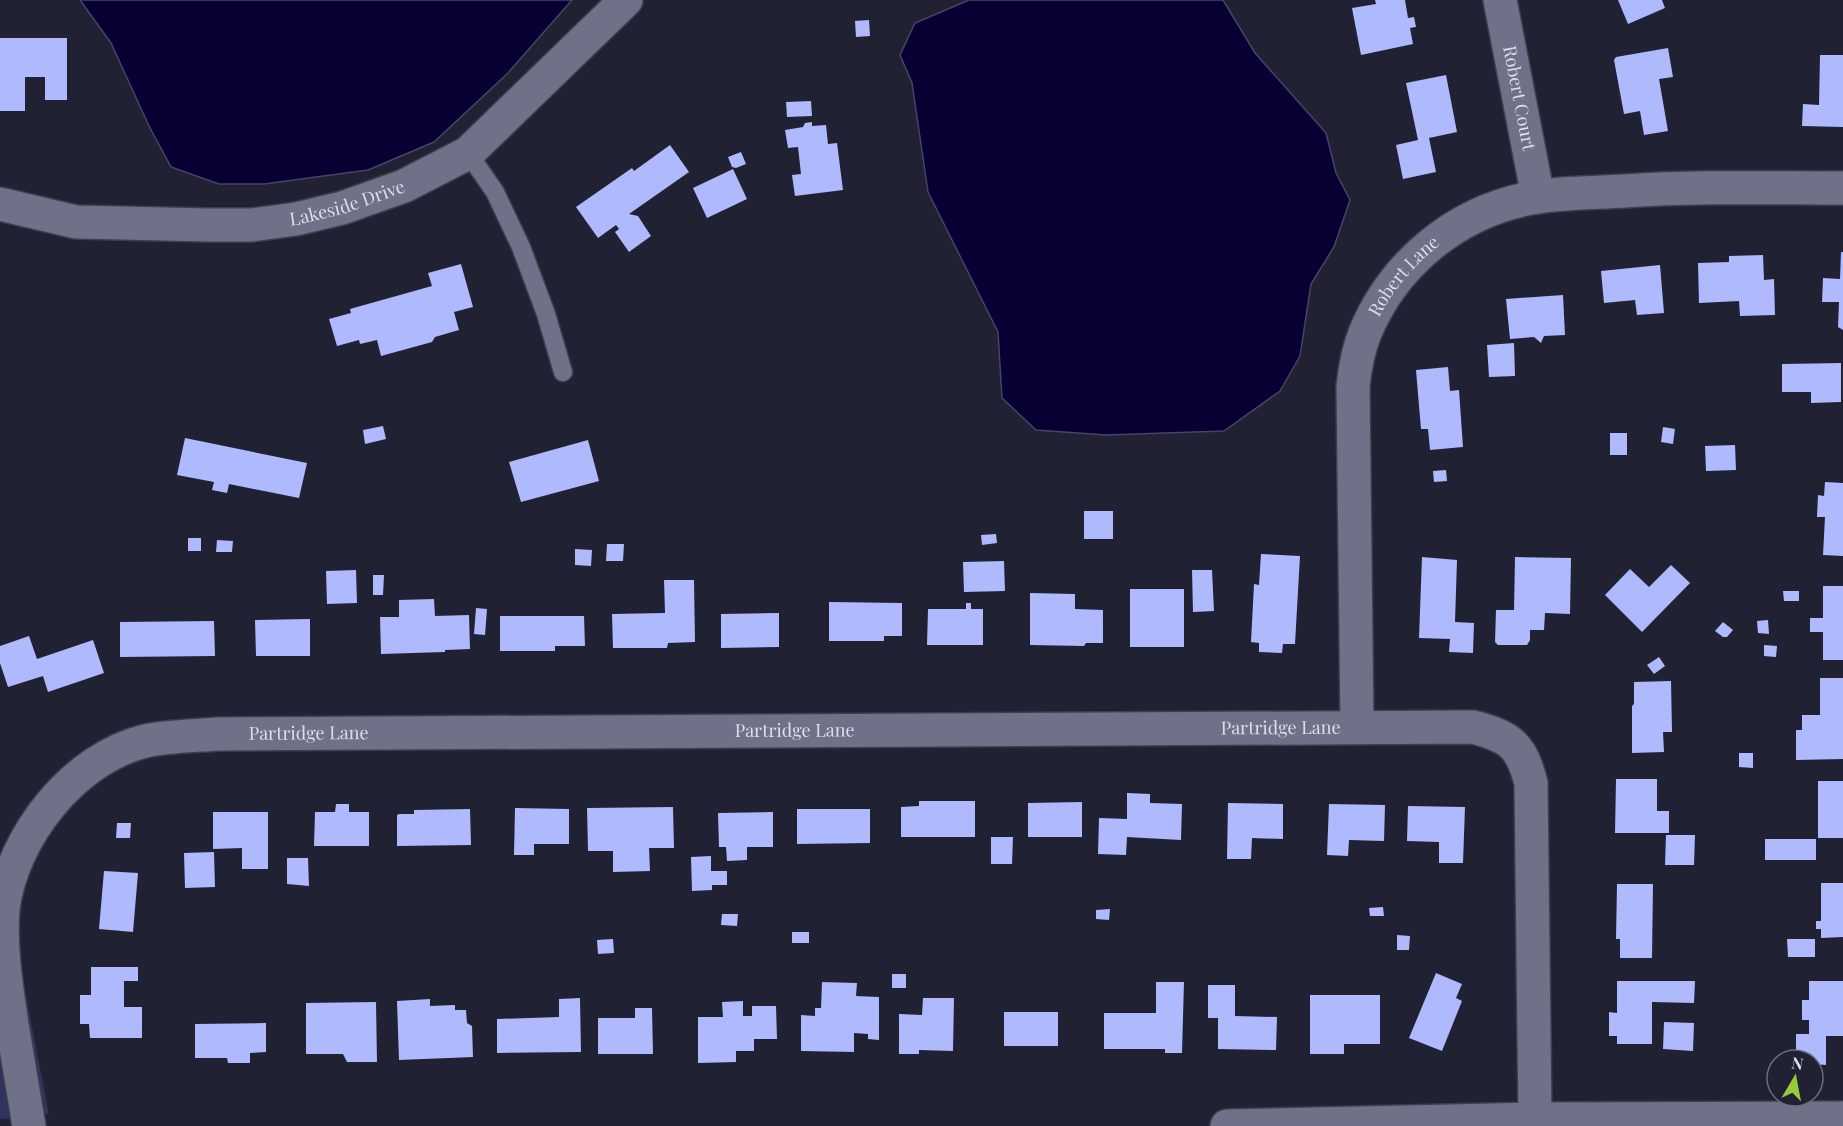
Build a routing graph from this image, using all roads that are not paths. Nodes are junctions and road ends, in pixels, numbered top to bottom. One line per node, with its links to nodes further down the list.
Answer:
1 (626, 0): 3 (street, Lakeside Drive)
2 (1500, 0): 5 (street, Robert Court)
3 (468, 153): 6 (street, Lakeside Drive); 7 (lane)
4 (1843, 188): 5 (street, Robert Lane)
5 (1538, 197): 8 (street, Robert Lane)
6 (0, 204)
7 (563, 372)
8 (1357, 728): 10 (street, Partridge Lane); 11 (street, Partridge Lane)
9 (1843, 1118): 10 (street)
10 (1535, 1119): 12 (street)
11 (29, 1126)
12 (1227, 1126)

